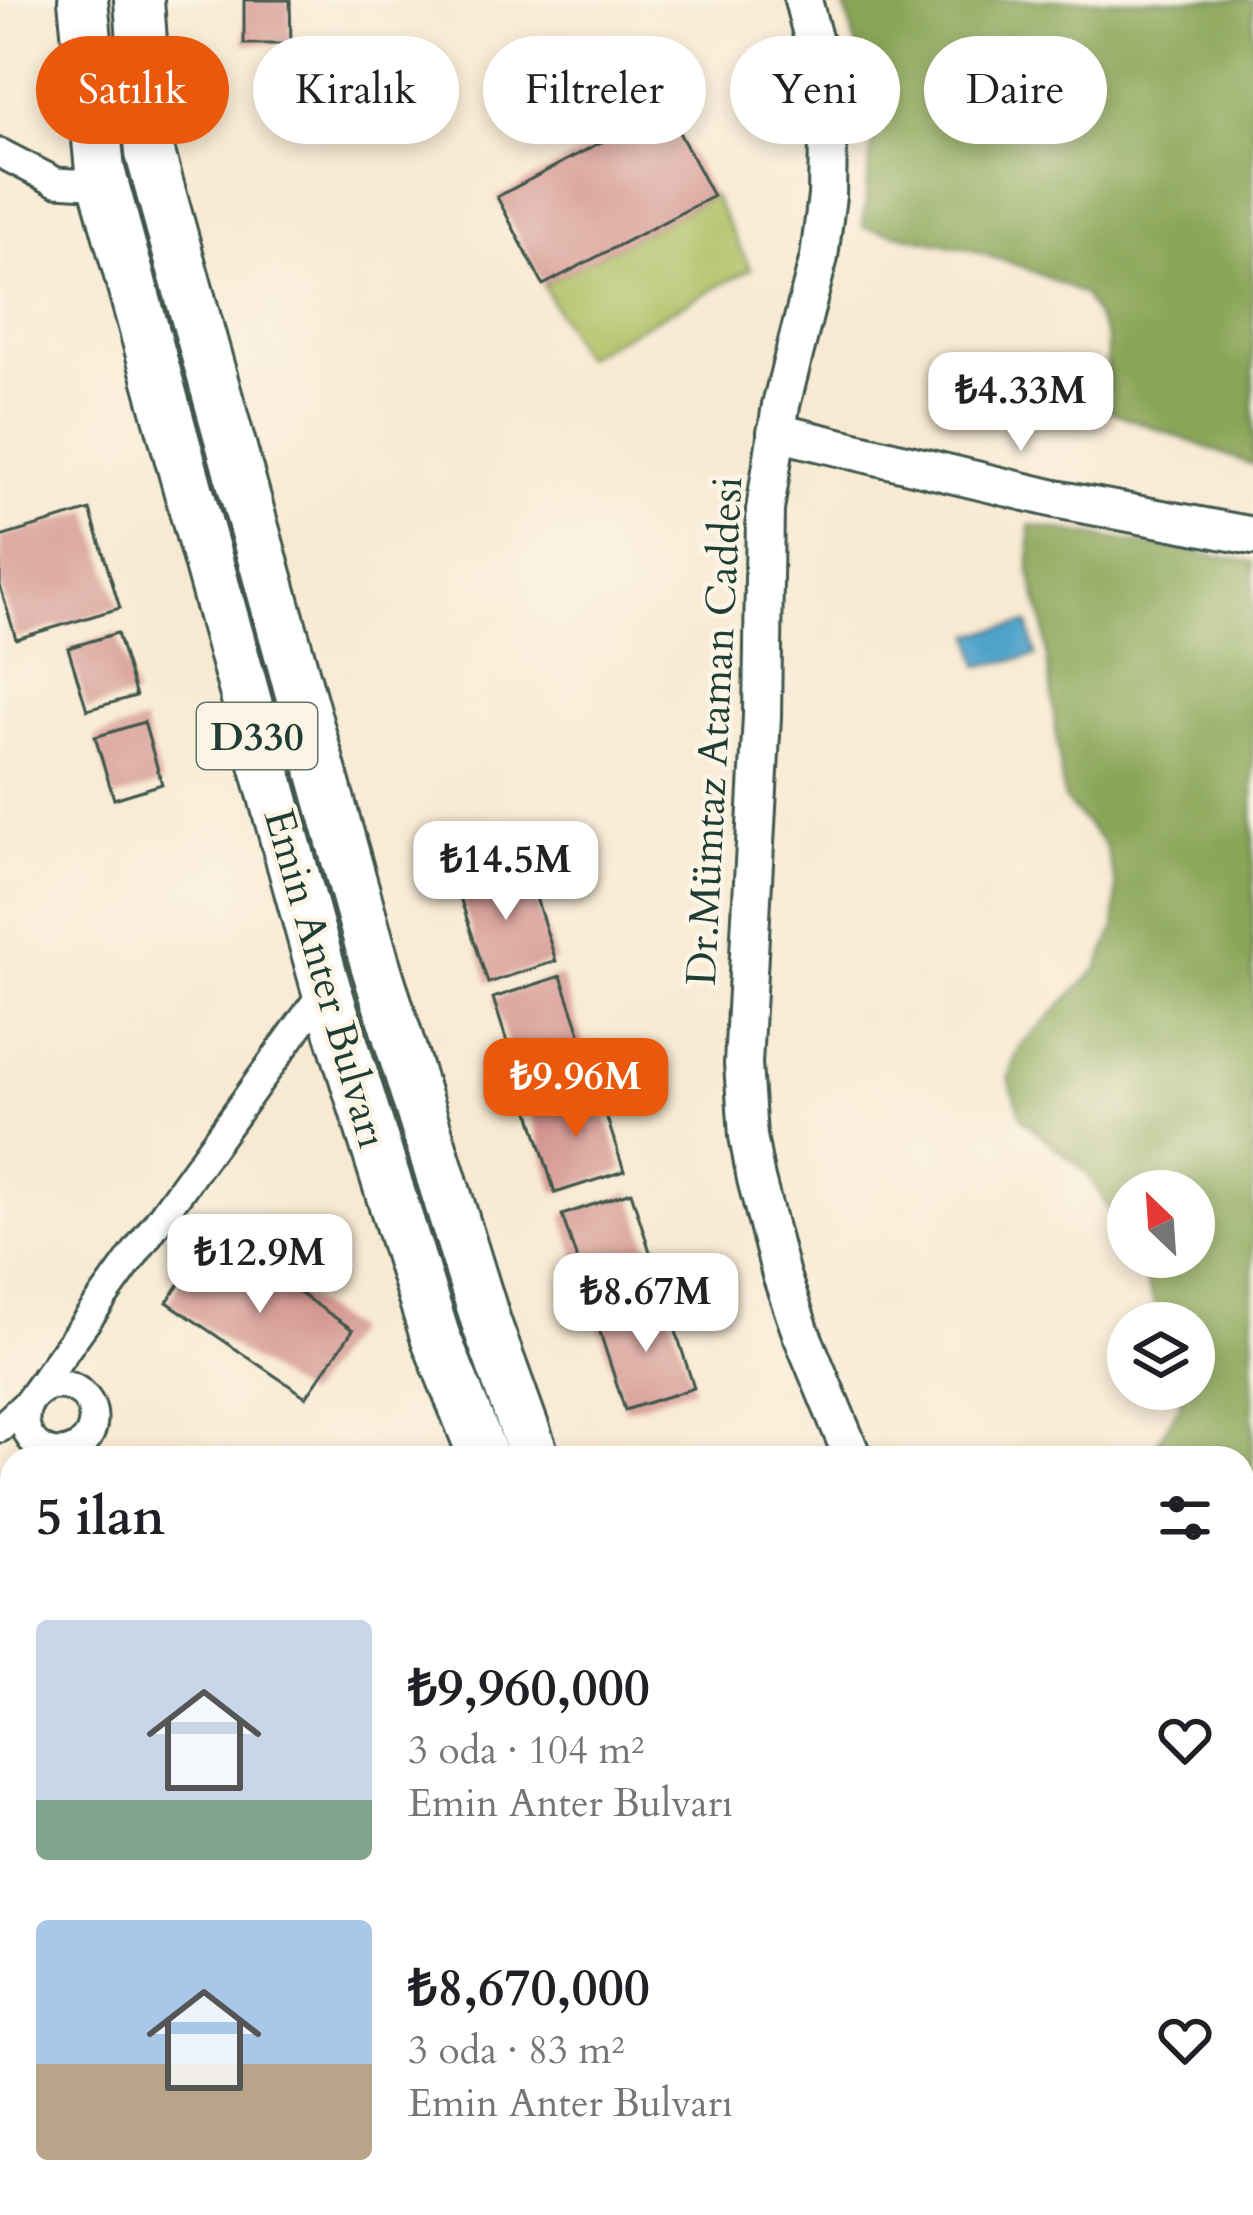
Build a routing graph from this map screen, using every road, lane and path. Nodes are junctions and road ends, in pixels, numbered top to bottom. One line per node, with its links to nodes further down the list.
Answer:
1 (83, 0): 5 (highway, Emin Anter Bulvarı / D330)
2 (139, 0): 14 (highway, Emin Anter Bulvarı / D330)
3 (803, 0): 6 (street, Dr.Mümtaz Ataman Caddesi)
4 (0, 154): 5 (street)
5 (105, 185): 8 (highway, Emin Anter Bulvarı / D330)
6 (776, 433): 7 (street); 15 (street, Dr.Mümtaz Ataman Caddesi)
7 (1253, 536)
8 (326, 988): 9 (street); 13 (highway, Emin Anter Bulvarı / D330)
9 (28, 1402): 10 (street); 11 (street); 12 (street)
10 (0, 1428)
11 (38, 1446)
12 (79, 1446)
13 (479, 1446)
14 (532, 1446)
15 (848, 1446)

